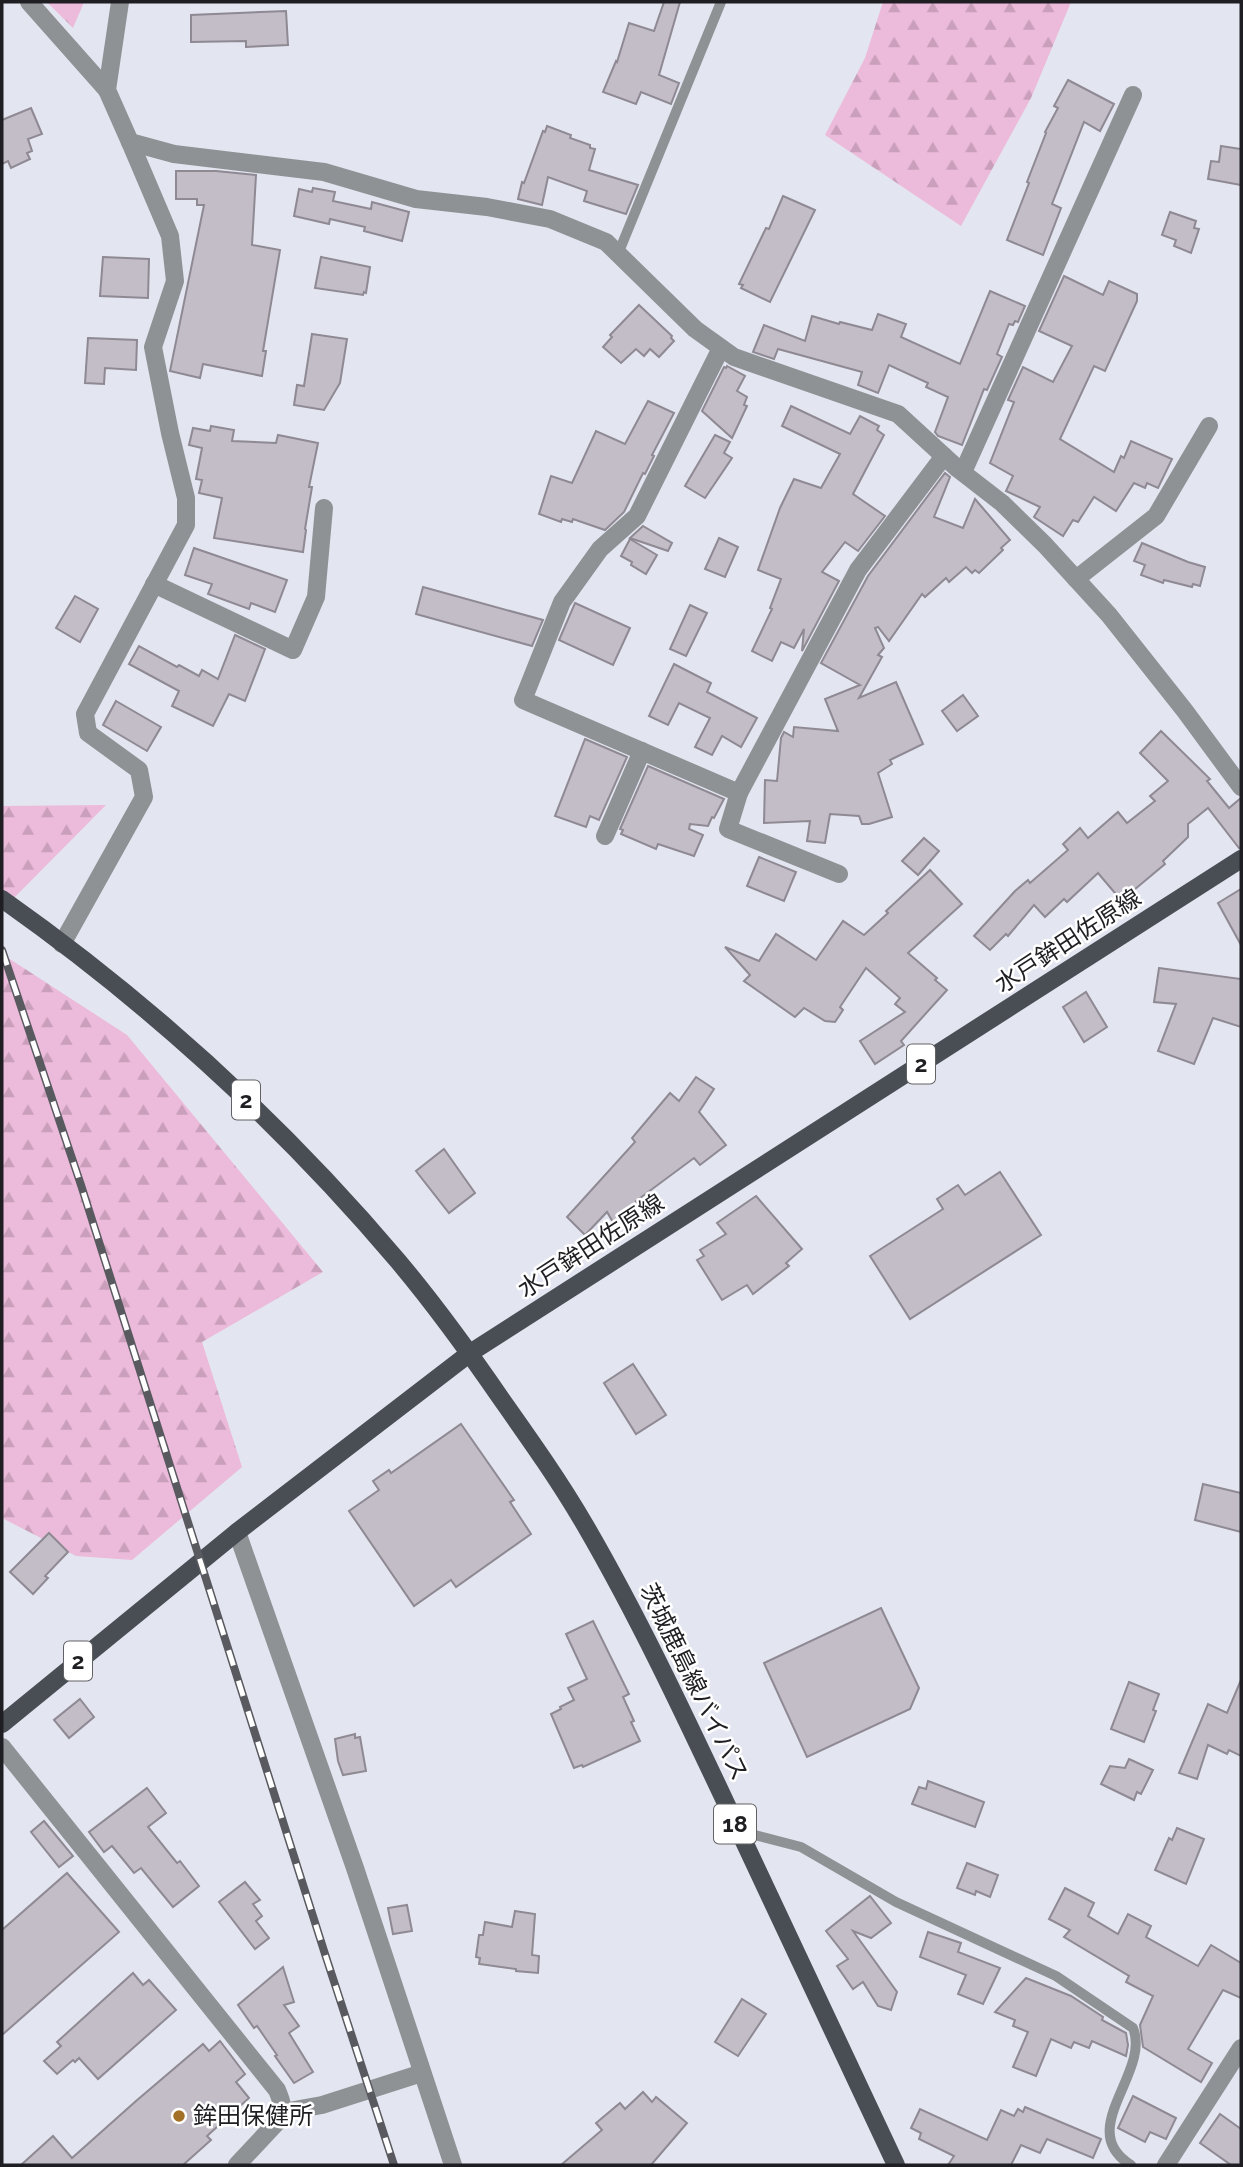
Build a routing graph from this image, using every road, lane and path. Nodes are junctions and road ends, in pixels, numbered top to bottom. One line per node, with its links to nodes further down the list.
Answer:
1 (29, 2): 4 (street)
2 (120, 2): 4 (street)
3 (721, 2): 7 (lane)
4 (107, 90): 6 (street)
5 (1133, 95): 11 (street)
6 (131, 142): 7 (street); 14 (street)
7 (618, 254): 8 (street)
8 (721, 348): 10 (street); 15 (street)
9 (1209, 426): 13 (street)
10 (944, 456): 11 (street); 17 (street)
11 (963, 472): 13 (street)
12 (324, 508): 14 (street)
13 (1076, 579): 16 (street)
14 (154, 584): 22 (street)
15 (642, 751): 17 (street); 18 (street)
16 (1241, 787)
17 (739, 793): 20 (street)
18 (605, 835)
19 (1241, 859): 23 (main road, 水戸鉾田佐原線 / 2)
20 (839, 874)
21 (2, 899): 22 (main road, 2)
22 (62, 944): 23 (main road, 2)
23 (470, 1353): 24 (main road, 水戸鉾田佐原線 / 2); 27 (main road, 茨城鹿島線バイパス / 18)
24 (230, 1537): 25 (main road, 水戸鉾田佐原線 / 2); 29 (street)
25 (2, 1724)
26 (2, 1747): 30 (street)
27 (739, 1831): 33 (main road, 茨城鹿島線バイパス / 18); 34 (lane)
28 (1241, 2048): 35 (street)
29 (422, 2073): 30 (street); 32 (street)
30 (283, 2112): 31 (street)
31 (237, 2165)
32 (453, 2165)
33 (896, 2165)
34 (1131, 2165)
35 (1166, 2165)

